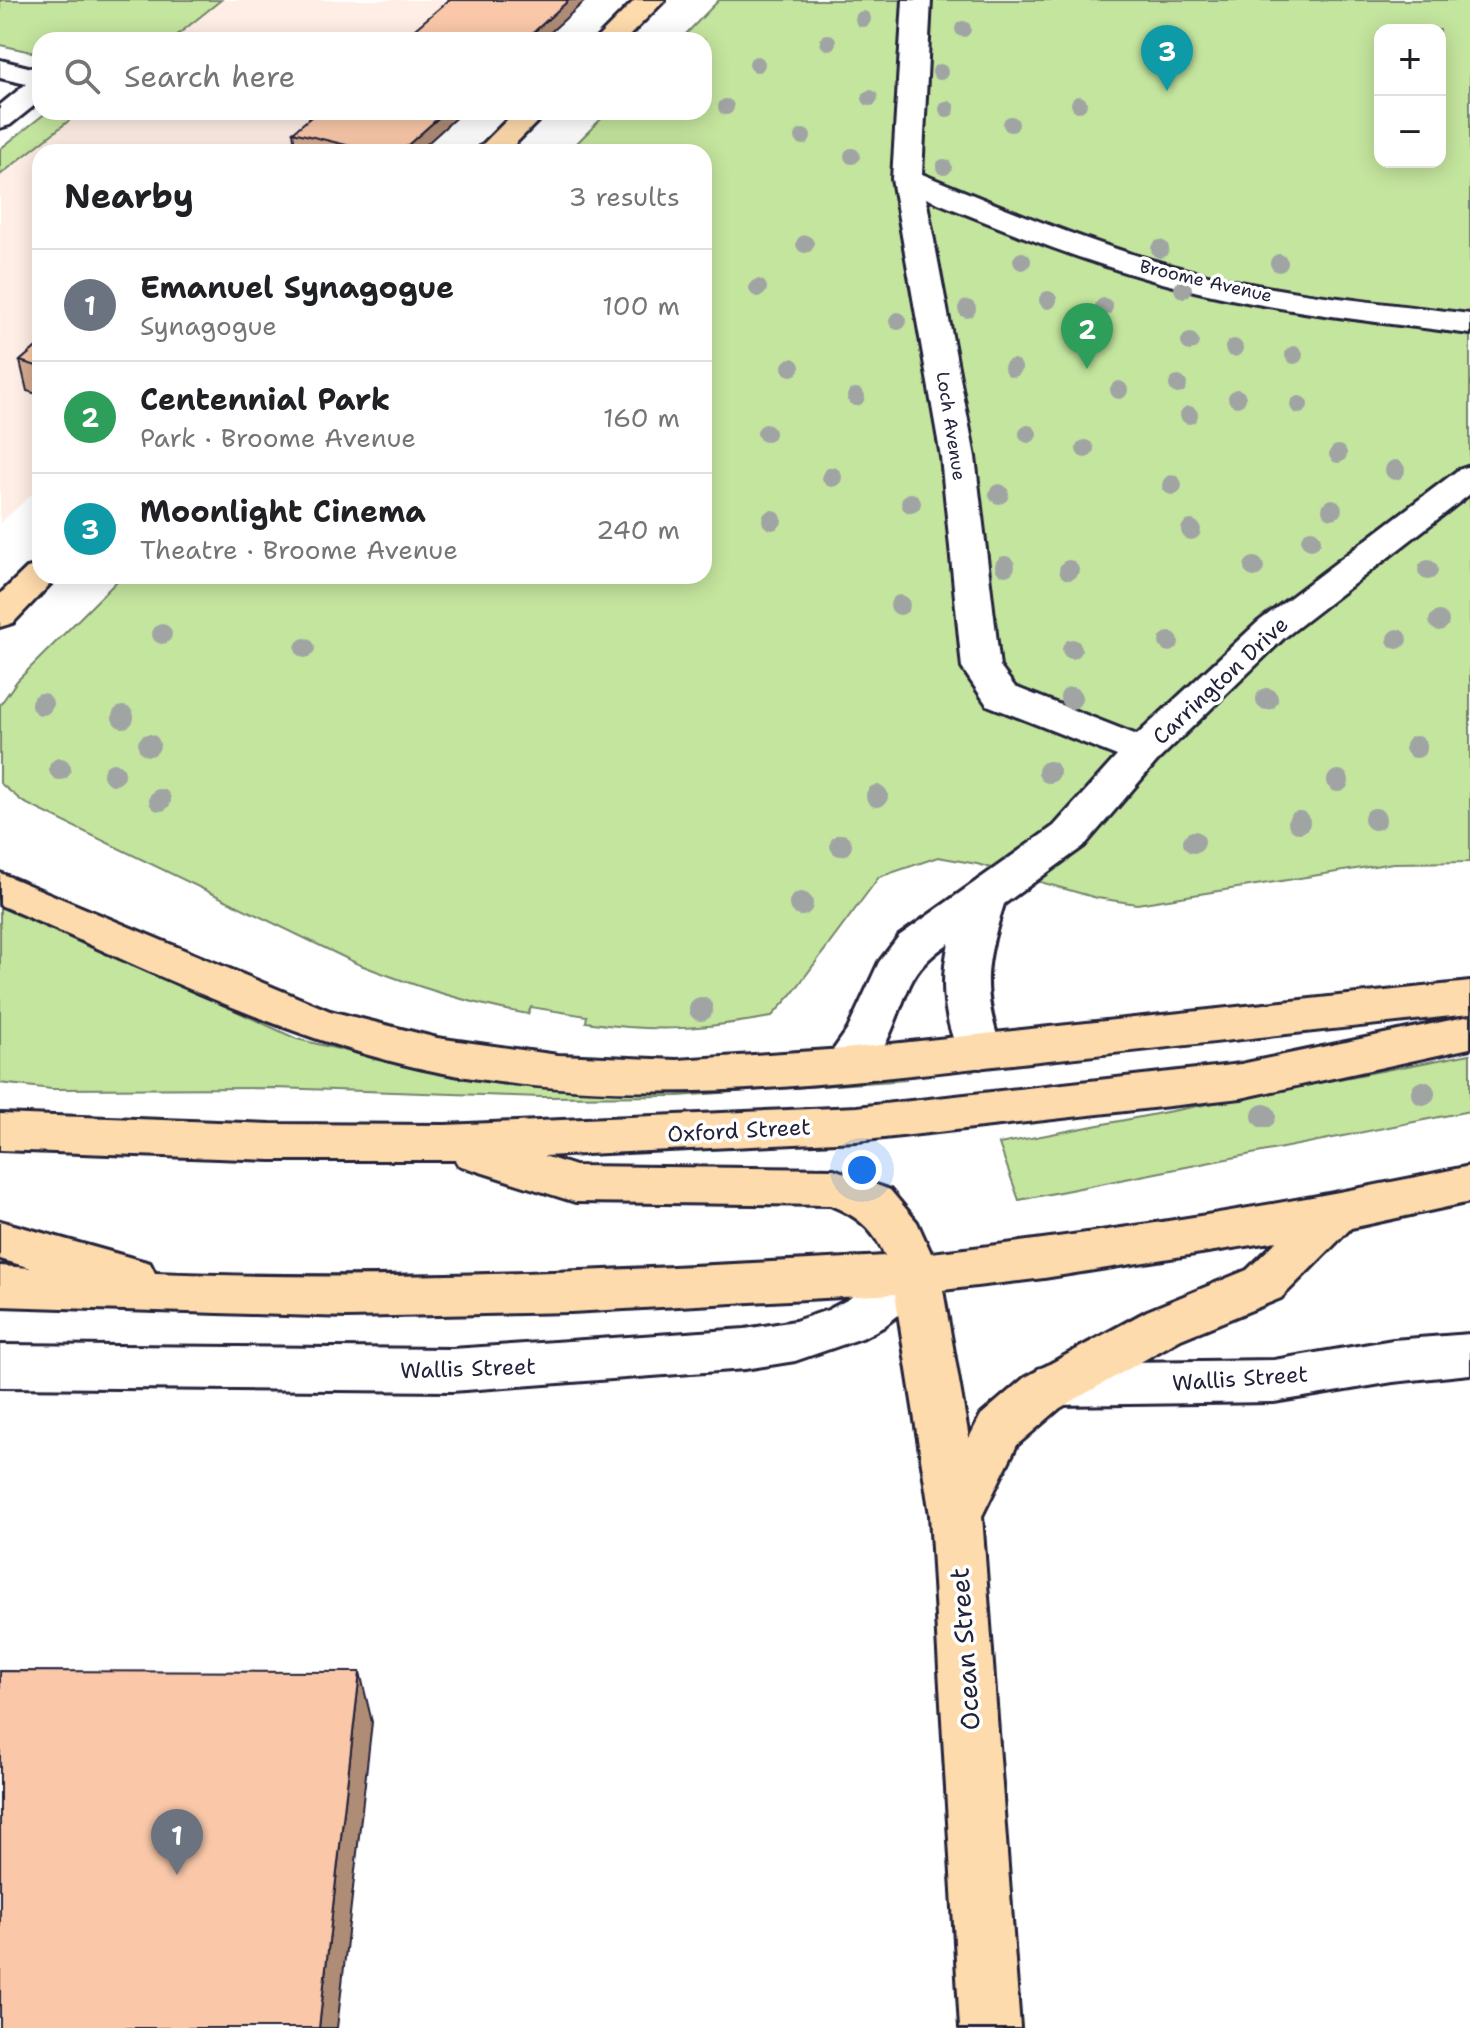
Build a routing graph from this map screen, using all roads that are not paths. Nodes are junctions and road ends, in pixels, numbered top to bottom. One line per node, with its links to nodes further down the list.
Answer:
1 (651, 0): 3 (main road)
2 (917, 0): 10 (street, Loch Avenue)
3 (617, 32)
4 (0, 69): 5 (street)
5 (32, 77)
6 (32, 93): 7 (street)
7 (0, 119)
8 (524, 120): 9 (main road)
9 (498, 144)
10 (907, 179): 11 (street, Broome Avenue); 15 (street, Loch Avenue)
11 (1470, 324)
12 (1470, 477): 15 (street, Carrington Drive)
13 (32, 584): 14 (main road)
14 (0, 615)
15 (1143, 752): 17 (street, Carrington Drive)
16 (0, 888): 21 (main road)
17 (984, 899): 20 (street); 21 (street, Carrington Drive)
18 (1470, 998): 20 (main road)
19 (1470, 1032): 23 (main road, Oxford Street)
20 (980, 1051): 21 (main road)
21 (844, 1066)
22 (0, 1132): 23 (main road, Oxford Street)
23 (445, 1143): 27 (main road, Ocean Street)
24 (1470, 1184): 25 (main road)
25 (1337, 1213): 27 (main road); 32 (main road)
26 (0, 1240): 29 (main road)
27 (916, 1274): 29 (main road); 31 (street, Wallis Street); 33 (main road, Ocean Street)
28 (0, 1286): 29 (main road)
29 (188, 1294)
30 (1470, 1354): 32 (street, Wallis Street)
31 (0, 1366)
32 (1056, 1384): 33 (main road)
33 (956, 1515): 34 (main road, Ocean Street)
34 (990, 2028)

